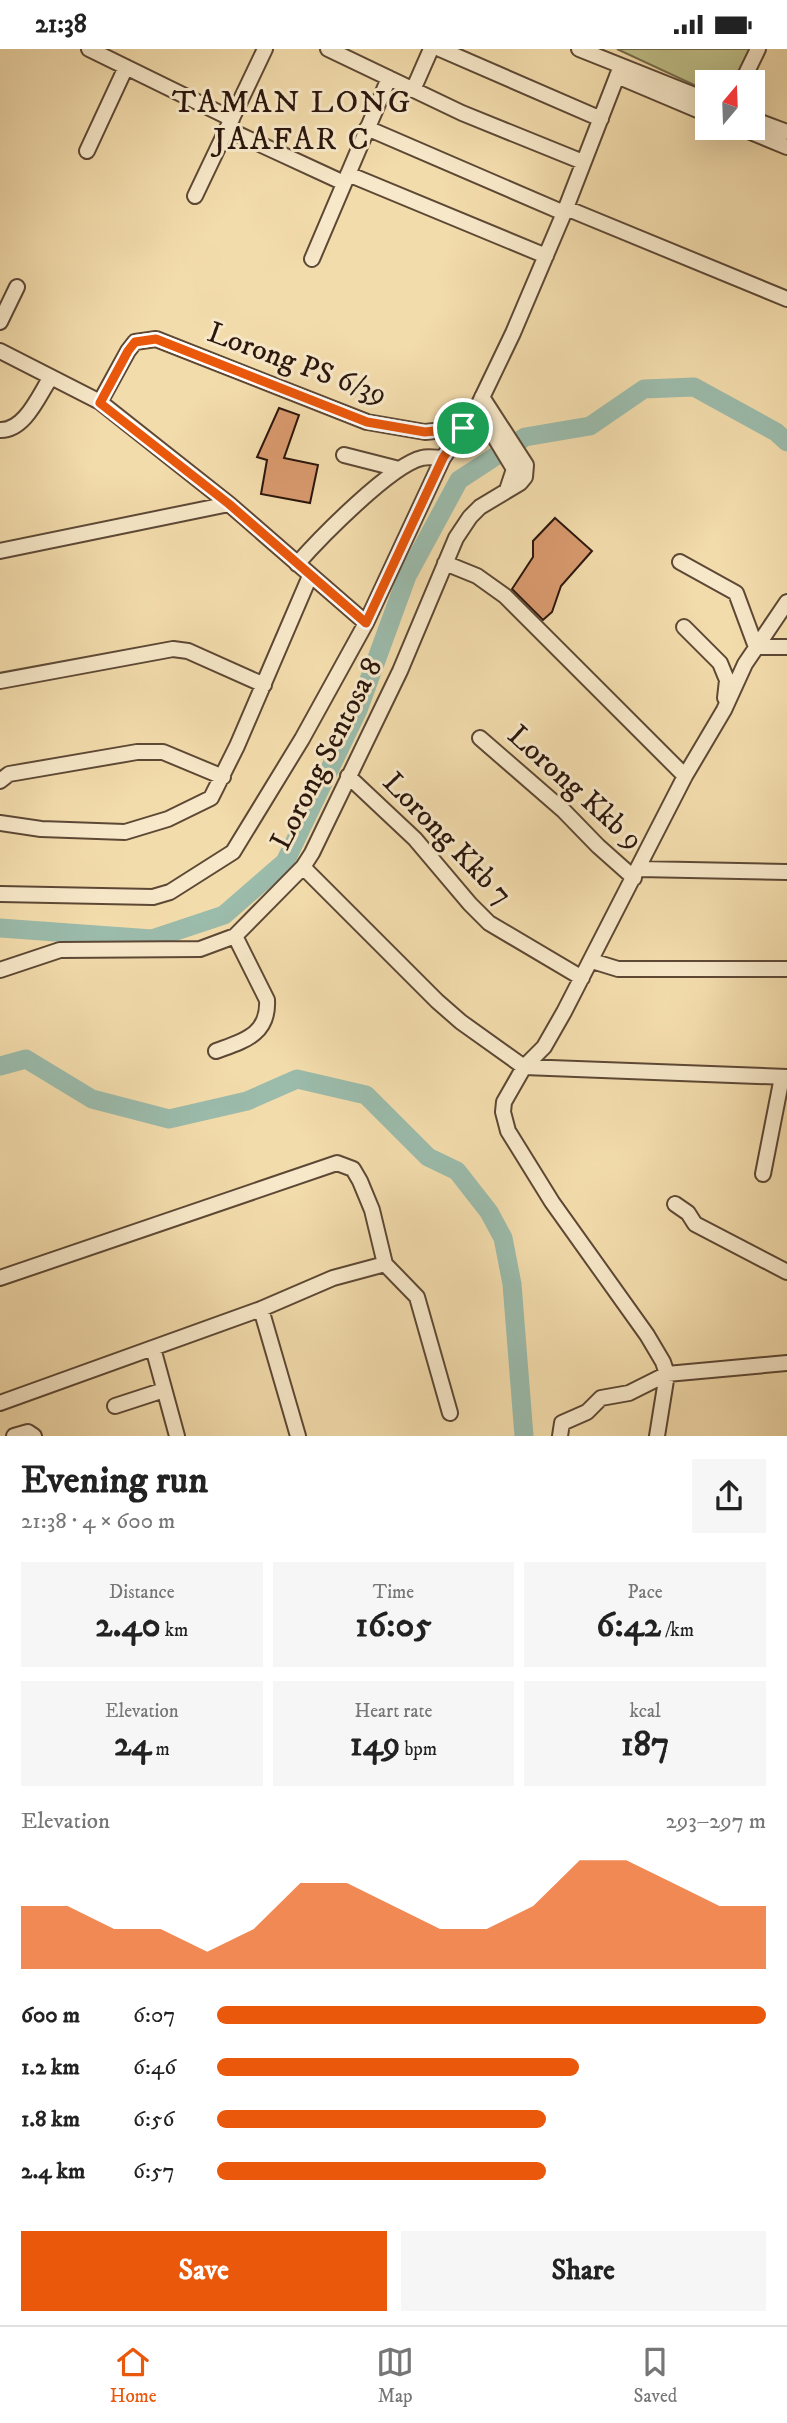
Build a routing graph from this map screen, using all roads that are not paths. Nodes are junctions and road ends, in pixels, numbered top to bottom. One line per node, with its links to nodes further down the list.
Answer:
1 (89, 49): 8 (street)
2 (265, 49): 17 (street)
3 (328, 49): 11 (street)
4 (431, 49): 12 (street)
5 (440, 49): 15 (street)
6 (579, 49): 10 (street)
7 (758, 49): 9 (street)
8 (126, 67): 17 (street); 22 (street)
9 (748, 70)
10 (619, 71): 13 (street); 14 (street); 15 (street)
11 (389, 78): 12 (street); 18 (street)
12 (413, 90): 23 (street)
13 (695, 96)
14 (695, 108)
15 (601, 119): 23 (street)
16 (765, 123): 19 (street)
17 (229, 124): 24 (street); 25 (street)
18 (367, 128): 24 (street); 26 (street)
19 (787, 132)
20 (765, 138): 21 (street)
21 (787, 147)
22 (87, 151)
23 (583, 162): 26 (street)
24 (346, 179): 27 (street); 28 (street)
25 (195, 196)
26 (565, 210): 27 (street); 30 (street)
27 (546, 256): 35 (street)
28 (312, 258)
29 (17, 287): 31 (street)
30 (787, 299)
31 (0, 322)
32 (0, 351): 33 (street)
33 (51, 377): 34 (street); 37 (street)
34 (100, 403): 36 (street, Lorong PS 6/39); 41 (street)
35 (480, 403): 36 (street); 45 (street, Lorong Sentosa 8)
36 (463, 428): 39 (street)
37 (0, 430)
38 (344, 455): 40 (street)
39 (443, 458): 40 (street); 48 (street)
40 (399, 469): 44 (street)
41 (229, 504): 42 (street); 44 (street)
42 (0, 551)
43 (680, 562): 50 (street)
44 (297, 563): 46 (street)
45 (445, 563): 56 (street, Lorong Sentosa 8); 57 (street)
46 (310, 576): 48 (street); 53 (street)
47 (787, 602): 50 (street)
48 (366, 623): 64 (street)
49 (684, 627): 54 (street)
50 (756, 647): 51 (street); 54 (street)
51 (787, 647)
52 (0, 681): 53 (street)
53 (264, 684): 58 (street)
54 (724, 710): 57 (street)
55 (480, 738): 63 (street, Lorong Kkb 9)
56 (348, 776): 61 (street, Lorong Sentosa 8); 69 (street, Lorong Kkb 7)
57 (685, 776): 63 (street)
58 (223, 777): 59 (street); 60 (street)
59 (0, 781)
60 (0, 823)
61 (303, 867): 65 (street, Lorong Sentosa 8); 71 (street)
62 (787, 872): 63 (street)
63 (637, 873): 66 (street)
64 (0, 894)
65 (235, 936): 68 (street, Lorong Sentosa 8); 70 (street)
66 (592, 961): 67 (street); 69 (street)
67 (787, 969)
68 (0, 970)
69 (582, 978): 71 (street)
70 (216, 1051)
71 (524, 1067): 72 (street); 81 (street)
72 (785, 1077): 73 (street)
73 (763, 1174)
74 (675, 1204): 76 (street)
75 (385, 1264): 77 (street); 78 (street); 85 (street)
76 (787, 1272)
77 (0, 1278)
78 (261, 1309): 79 (street); 89 (street)
79 (153, 1348): 82 (street); 83 (street)
80 (787, 1363): 81 (street)
81 (667, 1374): 90 (street); 91 (street)
82 (164, 1390): 84 (street); 88 (street)
83 (0, 1403)
84 (115, 1406)
85 (450, 1413)
86 (14, 1436): 87 (street)
87 (34, 1436)
88 (177, 1436)
89 (298, 1436)
90 (560, 1436)
91 (657, 1436)

